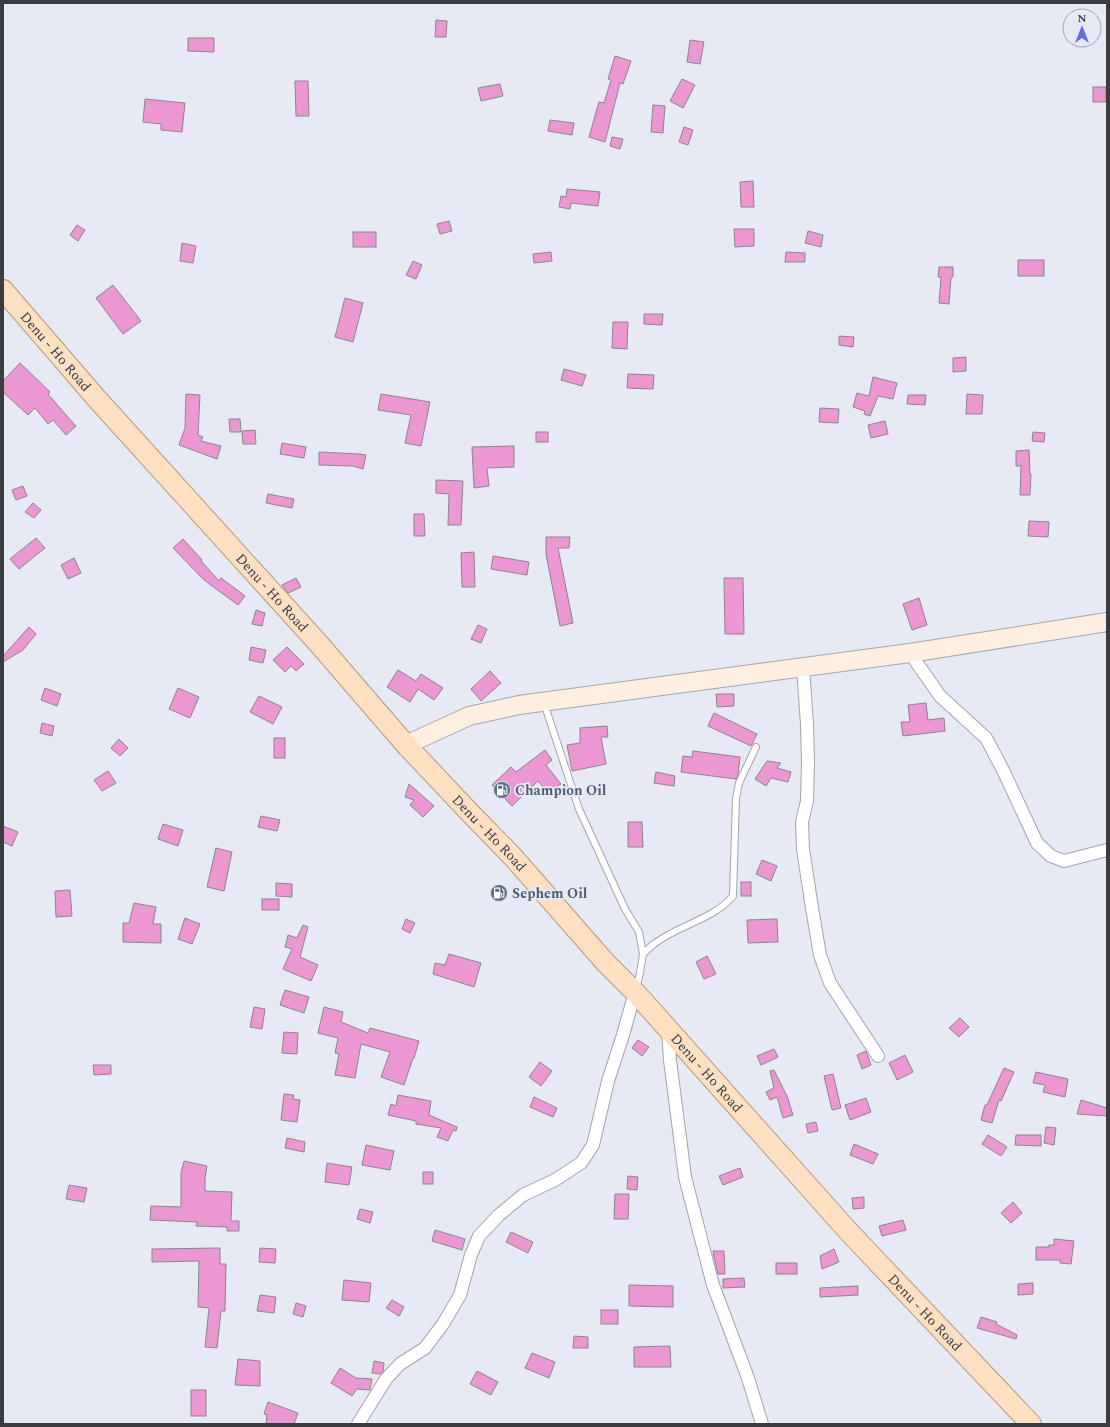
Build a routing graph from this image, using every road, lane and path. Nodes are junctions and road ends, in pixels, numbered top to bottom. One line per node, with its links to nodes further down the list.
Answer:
1 (3, 290): 6 (main road, Denu - Ho Road)
2 (1107, 622): 3 (street)
3 (910, 653): 4 (street); 8 (street)
4 (803, 668): 5 (street); 12 (street)
5 (544, 702): 6 (street); 9 (lane)
6 (406, 745): 10 (main road, Denu - Ho Road)
7 (756, 747): 9 (lane)
8 (1107, 850)
9 (642, 954): 10 (lane)
10 (635, 992): 11 (main road, Denu - Ho Road); 13 (street)
11 (668, 1030): 14 (street); 15 (main road, Denu - Ho Road)
12 (878, 1056)
13 (358, 1424)
14 (762, 1424)
15 (1032, 1424)

